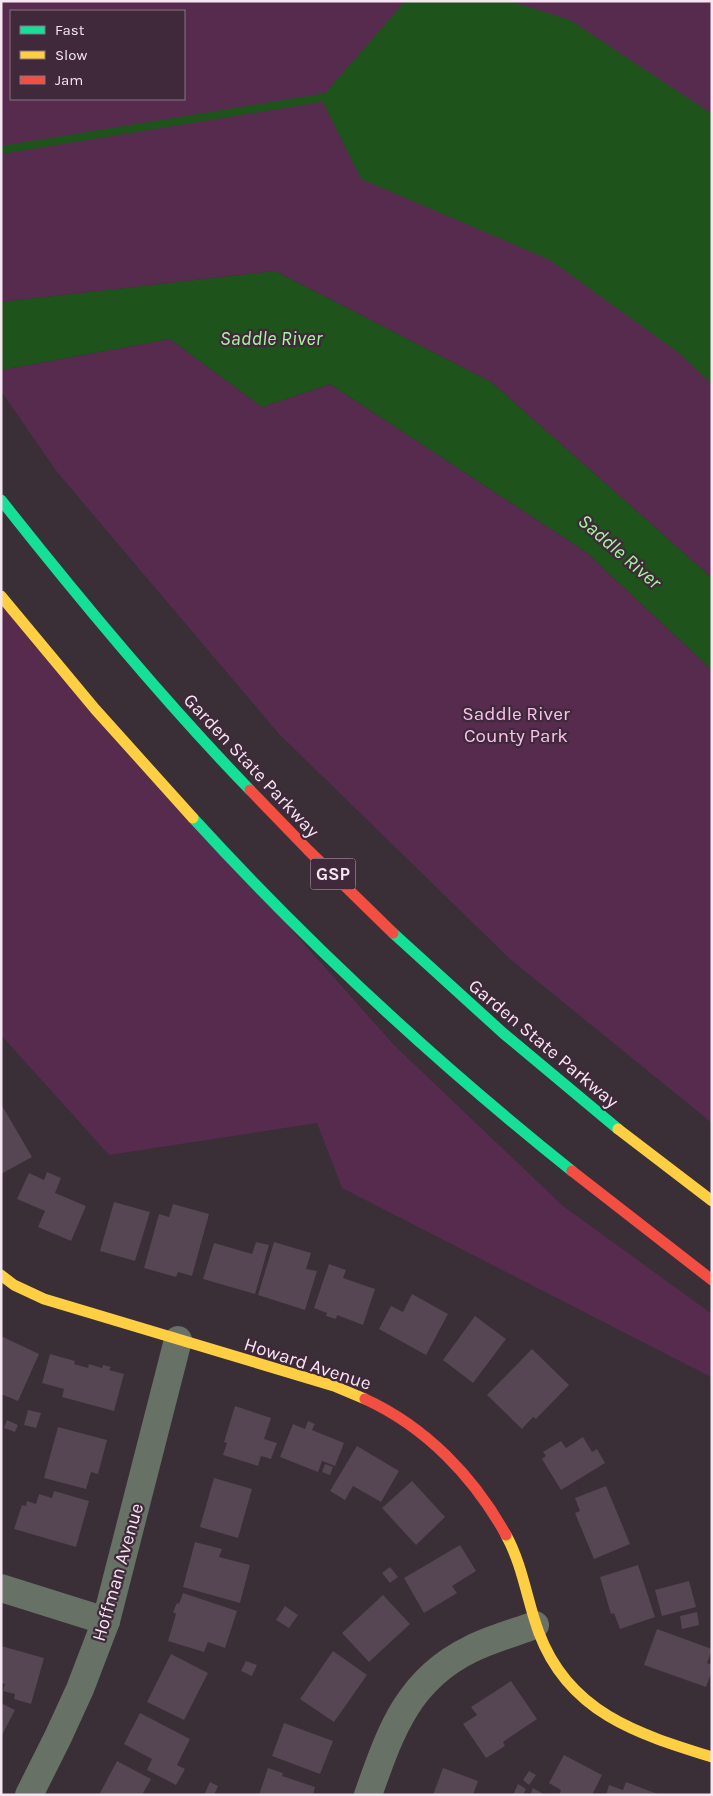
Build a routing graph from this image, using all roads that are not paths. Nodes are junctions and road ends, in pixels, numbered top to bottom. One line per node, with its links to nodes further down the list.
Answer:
1 (1, 500): 3 (main road, Garden State Parkway / GSP)
2 (1, 596): 5 (main road)
3 (712, 1201)
4 (1, 1275): 6 (main road, Howard Avenue)
5 (712, 1280)
6 (178, 1340): 8 (street, Hoffman Avenue); 9 (main road, Howard Avenue)
7 (1, 1588): 8 (street)
8 (106, 1621): 11 (street, Hoffman Avenue)
9 (535, 1624): 10 (main road, Howard Avenue); 12 (street)
10 (712, 1757)
11 (29, 1795)
12 (368, 1795)

